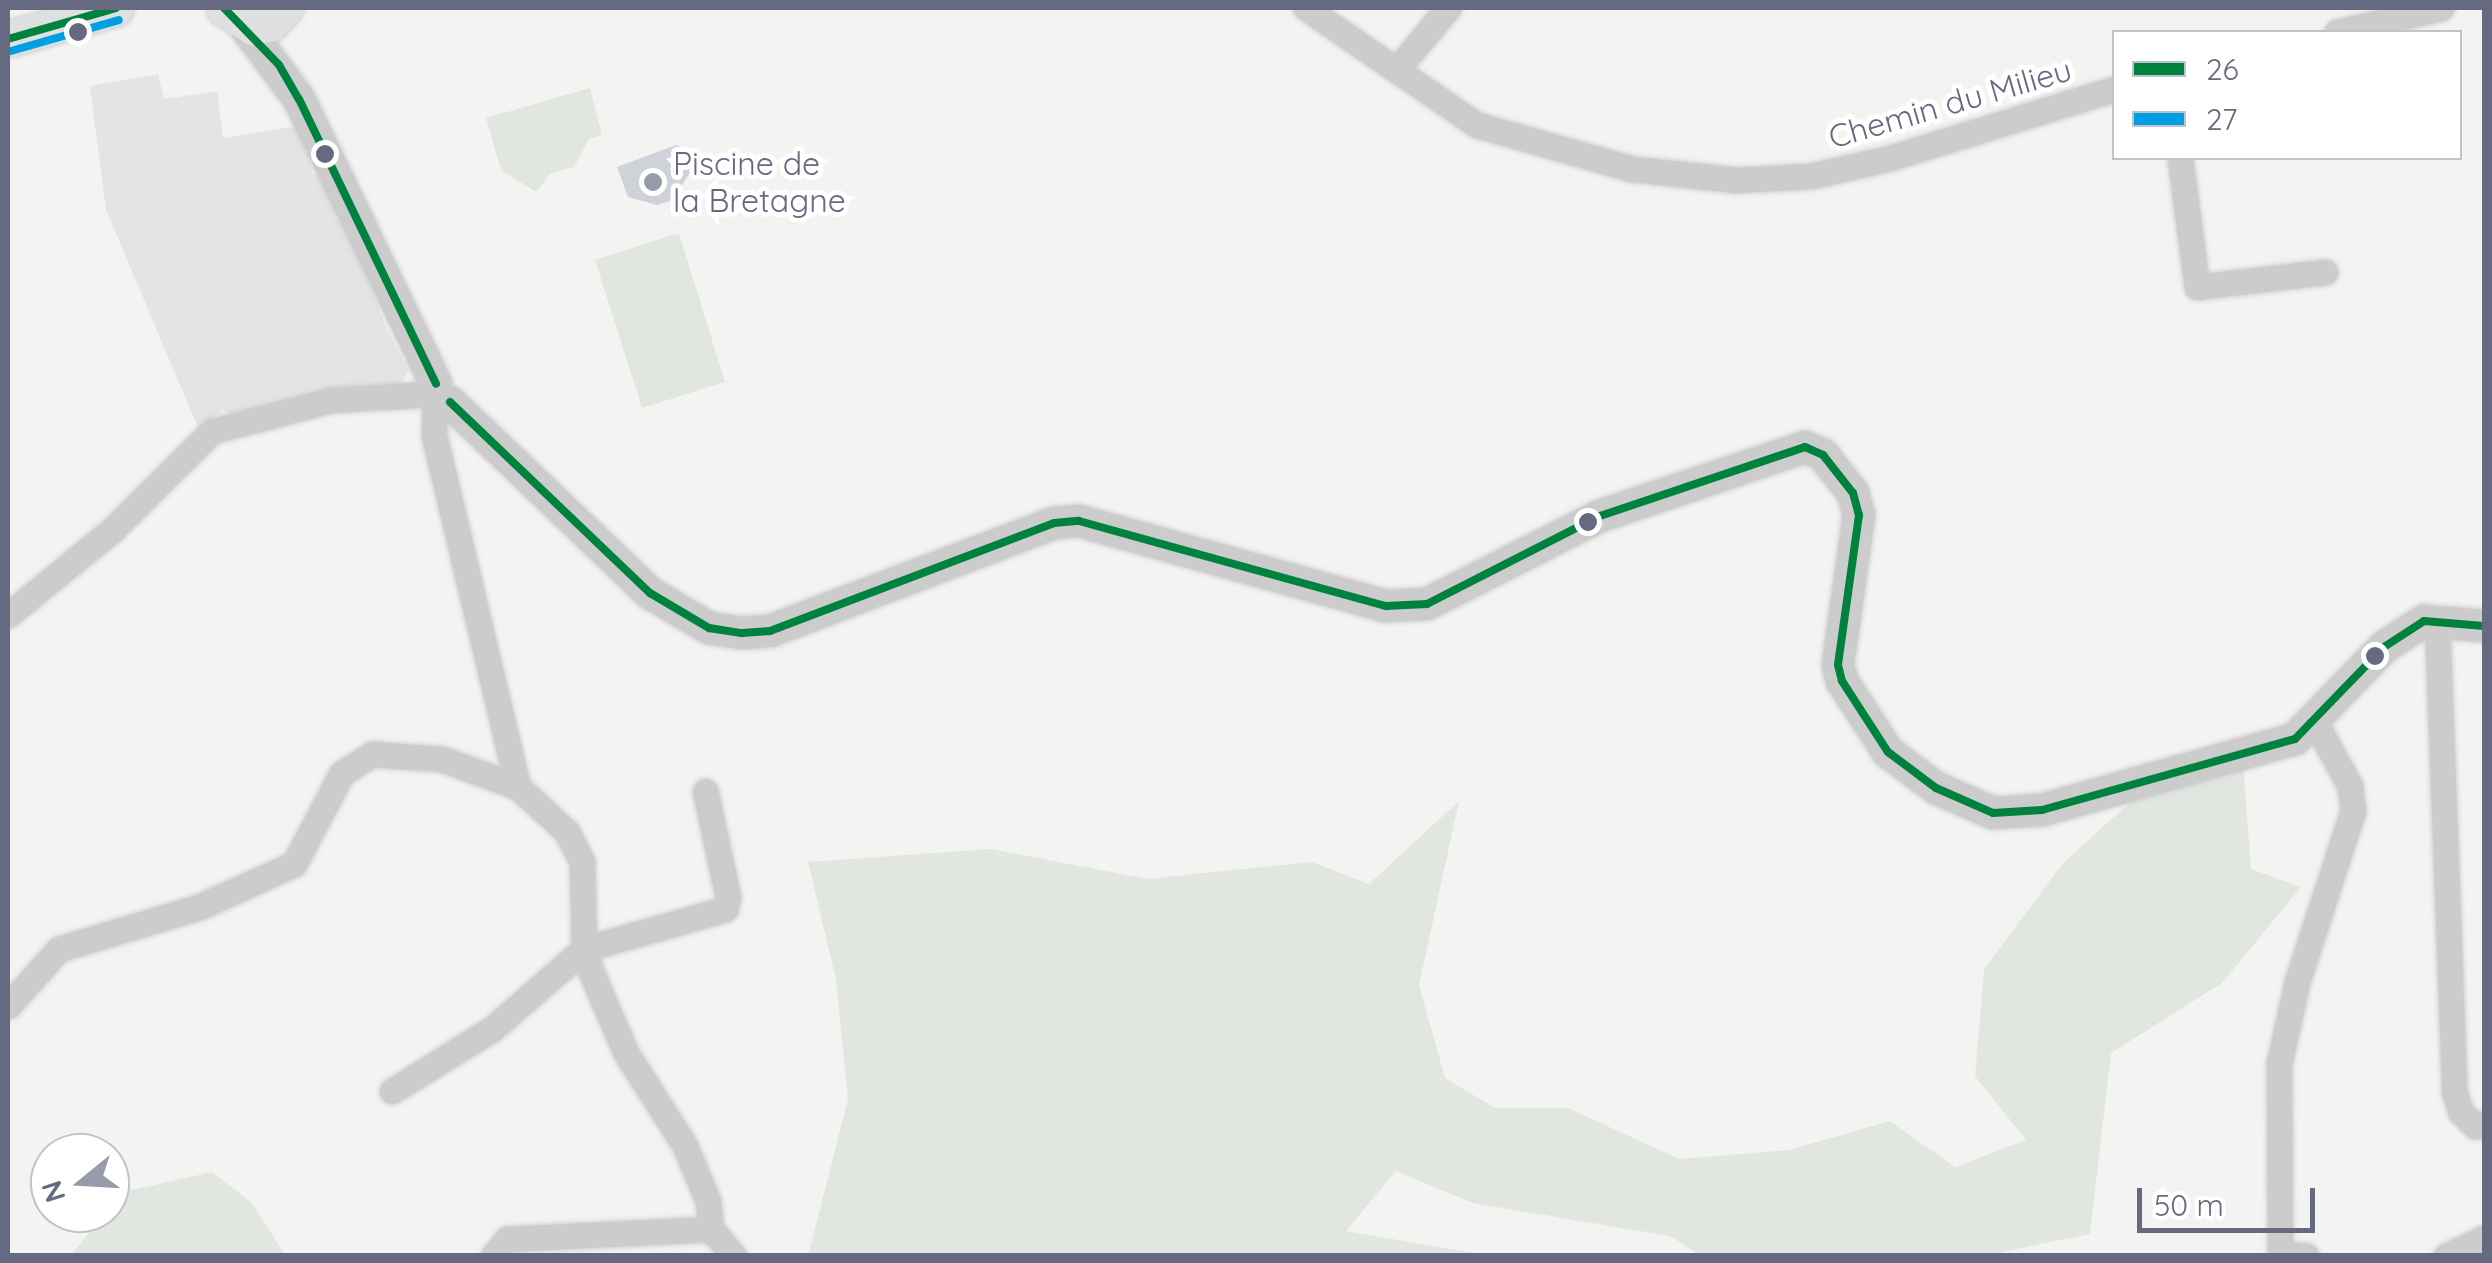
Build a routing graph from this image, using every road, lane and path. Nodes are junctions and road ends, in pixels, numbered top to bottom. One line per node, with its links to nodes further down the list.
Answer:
1 (116, 8): 8 (main road)
2 (1306, 8): 10 (street, Chemin du Milieu)
3 (1448, 8): 10 (street)
4 (2441, 8): 7 (street)
5 (284, 10): 6 (main road); 9 (street)
6 (234, 16): 9 (street)
7 (2347, 30)
8 (8, 39)
9 (279, 65): 14 (street)
10 (1397, 69): 11 (street, Chemin du Milieu)
11 (2112, 90)
12 (2180, 160): 13 (street)
13 (2325, 272)
14 (438, 396): 15 (street); 18 (street); 19 (street)
15 (8, 615)
16 (2437, 620): 17 (street); 18 (street); 24 (street)
17 (2484, 626)
18 (2315, 722): 28 (street)
19 (518, 787): 21 (street); 22 (street)
20 (705, 791): 21 (street)
21 (584, 949): 23 (street); 25 (street)
22 (8, 1006)
23 (392, 1091)
24 (2484, 1124)
25 (710, 1229): 29 (street); 30 (street)
26 (2484, 1238): 27 (street)
27 (2456, 1254)
28 (2283, 1255): 31 (street)
29 (493, 1256)
30 (734, 1256)
31 (2306, 1256)

